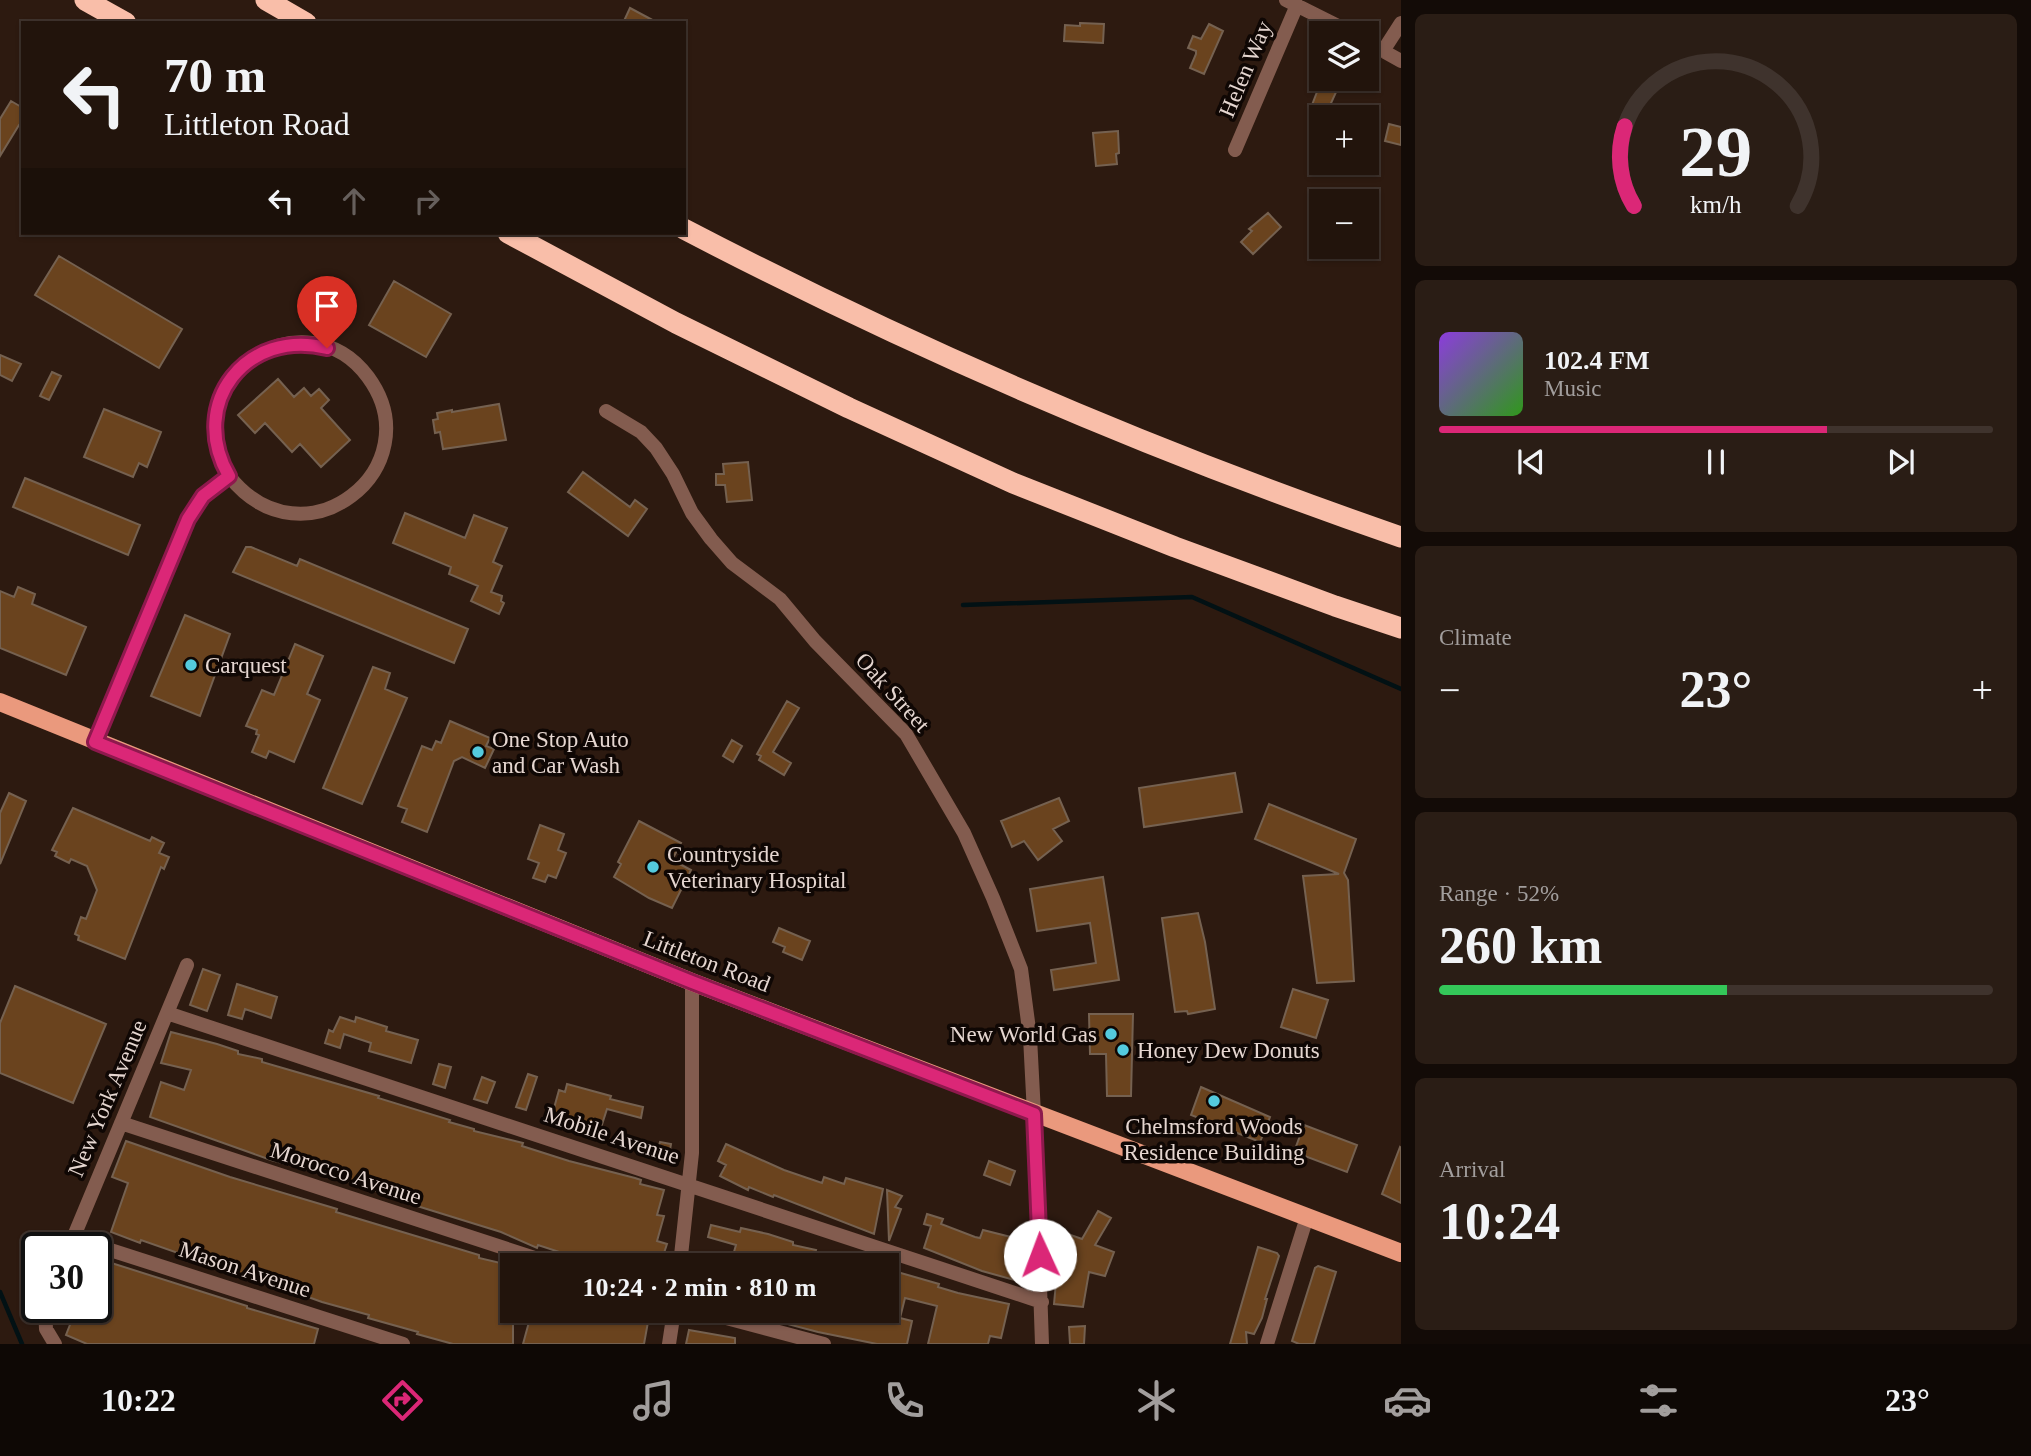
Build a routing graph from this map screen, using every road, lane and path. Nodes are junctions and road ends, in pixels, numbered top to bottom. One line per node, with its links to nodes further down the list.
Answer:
1 (85, 0): 4 (highway)
2 (266, 0): 5 (highway)
3 (1292, 3): 6 (street); 11 (street, Helen Way)
4 (122, 21)
5 (303, 21)
6 (1328, 21)
7 (1401, 23): 9 (street)
8 (1379, 48): 9 (street)
9 (1383, 51): 10 (street)
10 (1401, 61)
11 (1235, 150)
12 (686, 230): 16 (highway)
13 (512, 235): 17 (highway)
14 (606, 411): 23 (street, Oak Street)
15 (229, 476): 15 (street); 19 (street)
16 (1401, 537)
17 (1401, 628)
18 (0, 702): 19 (main road, Littleton Road)
19 (95, 742): 21 (main road, Littleton Road)
20 (187, 965): 22 (street, New York Avenue)
21 (692, 982): 23 (main road, Littleton Road); 25 (street)
22 (167, 1013): 24 (street, New York Avenue); 25 (street, Mobile Avenue)
23 (1034, 1114): 26 (main road, Littleton Road); 32 (street)
24 (121, 1123): 27 (street, New York Avenue); 29 (street, Morocco Avenue)
25 (690, 1185): 30 (street); 32 (street, Mobile Avenue)
26 (1307, 1217): 28 (main road, Littleton Road); 41 (street)
27 (76, 1232)
28 (1401, 1252)
29 (519, 1253)
30 (682, 1253)
31 (112, 1255): 37 (street, Mason Avenue)
32 (1042, 1302): 40 (street)
33 (46, 1323): 36 (street)
34 (672, 1323): 38 (street)
35 (745, 1323): 39 (street)
36 (55, 1344)
37 (403, 1344)
38 (669, 1344)
39 (824, 1344)
40 (1042, 1344)
41 (1268, 1344)

